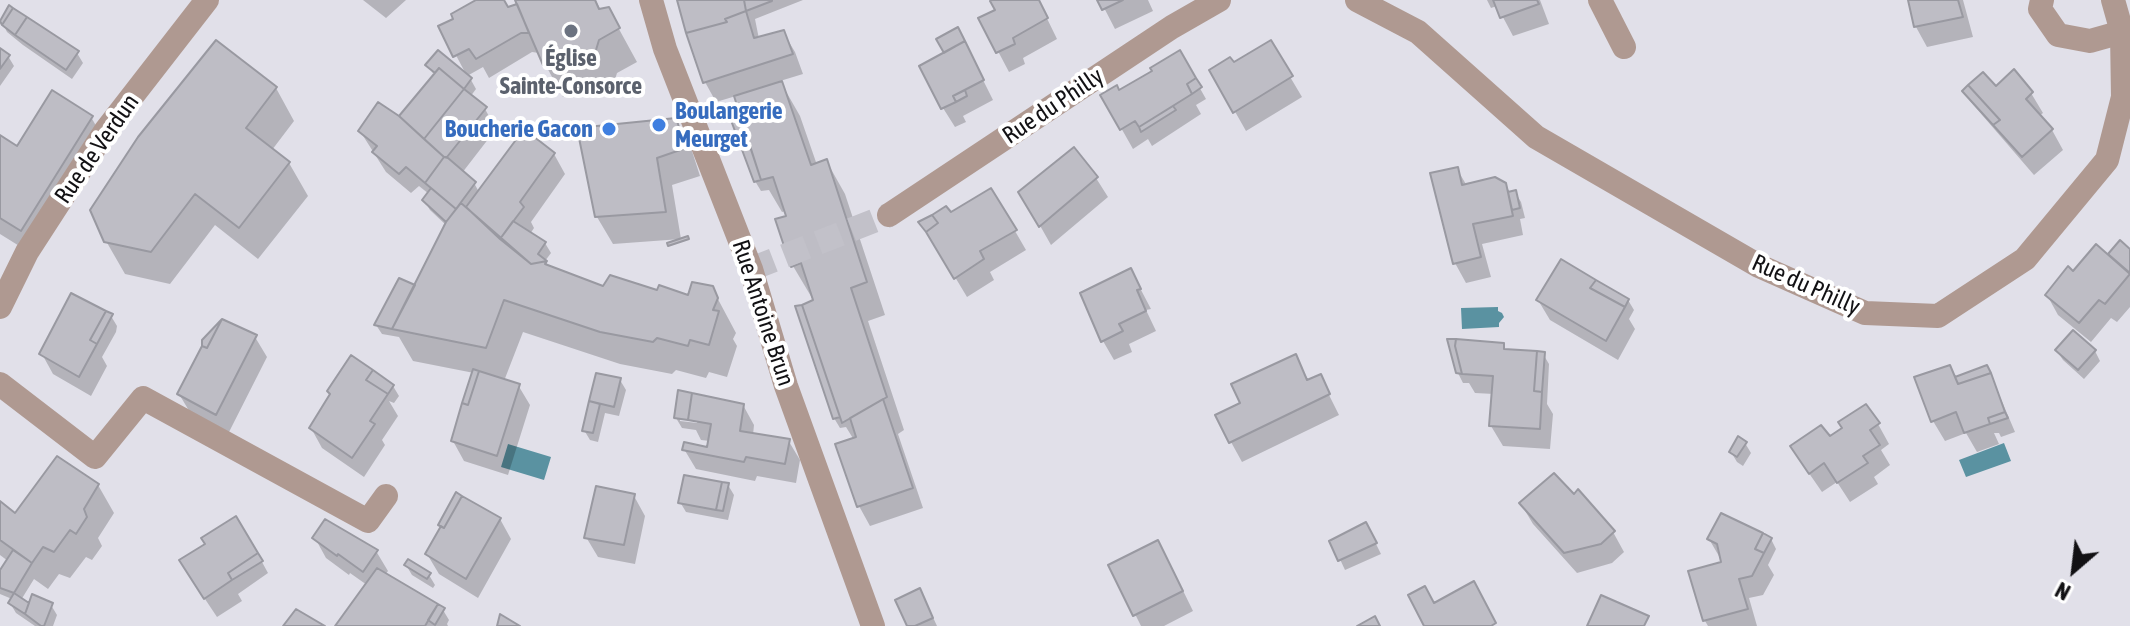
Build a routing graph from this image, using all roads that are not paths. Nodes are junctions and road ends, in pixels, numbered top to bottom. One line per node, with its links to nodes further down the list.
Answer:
1 (207, 0): 11 (street, Rue de Verdun)
2 (651, 0): 14 (street, Rue Antoine Brun)
3 (1219, 0): 10 (street, Rue du Philly)
4 (1357, 0): 8 (street, Rue du Philly)
5 (1600, 0): 9 (street)
6 (2042, 0): 8 (street)
7 (2113, 0): 8 (street, Rue du Philly)
8 (2122, 32)
9 (1624, 47)
10 (889, 215)
11 (0, 307)
12 (0, 384): 13 (street)
13 (386, 496)
14 (873, 626)

